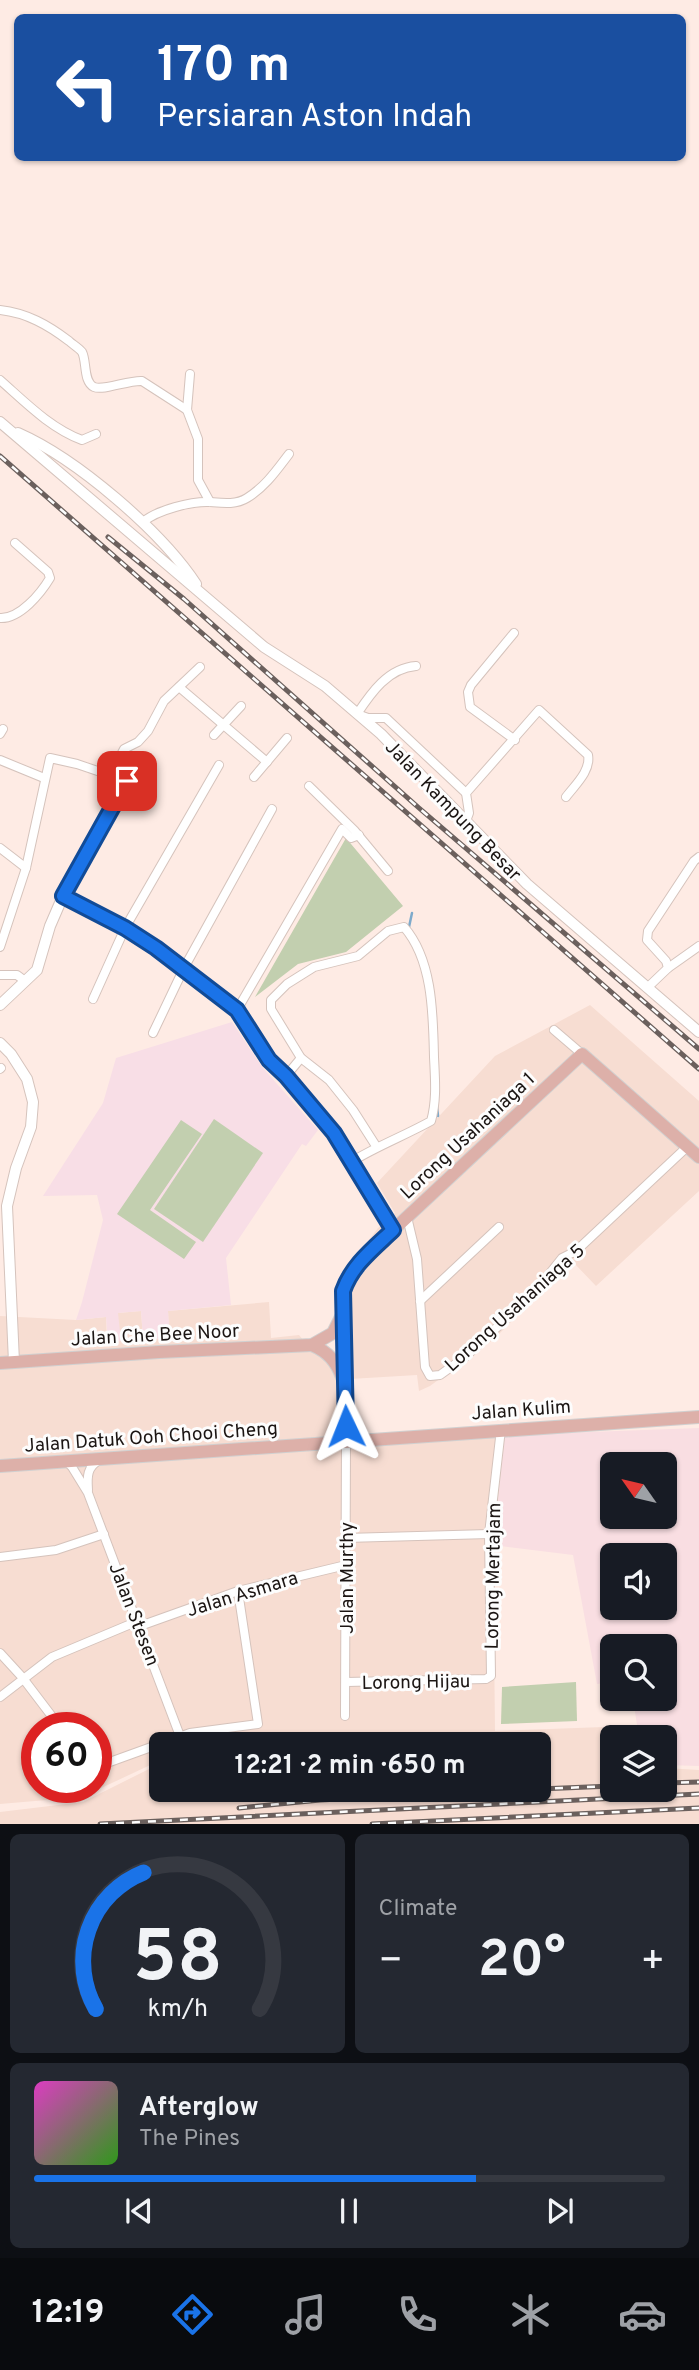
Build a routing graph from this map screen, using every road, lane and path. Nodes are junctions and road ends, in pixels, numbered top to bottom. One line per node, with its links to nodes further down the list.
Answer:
1 (0, 310): 4 (street)
2 (190, 374): 4 (street)
3 (0, 380): 6 (street)
4 (187, 410): 8 (street)
5 (3, 425): 9 (street, Jalan Kampung Besar); 11 (street, Jalan Kampung Besar)
6 (96, 435)
7 (289, 454): 8 (street)
8 (210, 502): 9 (street)
9 (143, 522): 11 (street, Jalan Kampung Besar)
10 (15, 543): 12 (street)
11 (203, 595): 18 (street, Jalan Kampung Besar)
12 (0, 618)
13 (514, 633): 22 (street)
14 (416, 666): 18 (street)
15 (200, 667): 16 (street)
16 (179, 687): 19 (street); 27 (street)
17 (241, 706): 19 (street)
18 (357, 714): 32 (street); 35 (street, Jalan Kampung Besar)
19 (224, 724): 20 (street); 25 (street)
20 (214, 735)
21 (287, 738): 25 (street)
22 (515, 740): 32 (street); 33 (street)
23 (141, 758): 30 (street)
24 (0, 760): 29 (street)
25 (267, 762): 28 (street)
26 (219, 765): 42 (street)
27 (110, 776): 29 (street); 30 (street)
28 (254, 777)
29 (44, 778): 39 (street)
30 (127, 781): 41 (street)
31 (309, 786): 36 (street)
32 (466, 793): 35 (street)
33 (566, 797)
34 (272, 809): 45 (street)
35 (466, 821): 49 (street, Jalan Kampung Besar)
36 (359, 835): 40 (street); 52 (street)
37 (0, 848): 39 (street)
38 (699, 857): 46 (street)
39 (26, 868): 44 (street)
40 (388, 871)
41 (63, 896): 42 (street); 48 (street)
42 (125, 928): 45 (street); 50 (street)
43 (699, 946): 46 (street)
44 (0, 947)
45 (184, 968): 52 (street); 55 (street)
46 (668, 968): 49 (street)
47 (0, 975): 48 (street)
48 (25, 981): 51 (street)
49 (647, 988): 54 (street, Jalan Kampung Besar)
50 (93, 999)
51 (0, 1005)
52 (237, 1010): 59 (street)
53 (554, 1030): 57 (street)
54 (699, 1032)
55 (153, 1033)
56 (0, 1043): 70 (street)
57 (582, 1054): 61 (main road); 64 (main road, Lorong Usahaniaga 1)
58 (301, 1058): 59 (street); 60 (street); 60 (street)
59 (286, 1076): 63 (street)
60 (376, 1146): 63 (street)
61 (687, 1147): 62 (main road); 67 (street, Lorong Usahaniaga 5)
62 (699, 1157)
63 (351, 1162): 66 (street)
64 (407, 1217): 66 (main road, Lorong Usahaniaga 1); 67 (street)
65 (499, 1227): 67 (street)
66 (393, 1230): 68 (main road, Lorong Usahaniaga 1)
67 (420, 1301)
68 (343, 1313): 69 (main road); 72 (main road, Lorong Usahaniaga 1)
69 (312, 1345): 70 (main road, Jalan Che Bee Noor); 72 (main road)
70 (14, 1362): 71 (main road, Jalan Che Bee Noor)
71 (0, 1363)
72 (345, 1384): 75 (main road, Lorong Usahaniaga 1)
73 (699, 1417): 74 (main road, Jalan Kulim)
74 (501, 1429): 75 (main road, Jalan Kulim); 81 (street, Lorong Mertajam)
75 (346, 1441): 76 (main road, Jalan Datuk Ooh Chooi Cheng); 82 (street, Jalan Murthy)
76 (103, 1458): 77 (main road, Jalan Datuk Ooh Chooi Cheng); 79 (street)
77 (64, 1461): 78 (main road, Jalan Datuk Ooh Chooi Cheng); 79 (street, Jalan Stesen)
78 (0, 1466)
79 (88, 1493): 80 (street, Jalan Stesen)
80 (104, 1534): 83 (street); 86 (street, Jalan Stesen)
81 (489, 1534): 82 (street); 89 (street, Lorong Mertajam)
82 (346, 1538): 84 (street, Jalan Murthy)
83 (0, 1557)
84 (346, 1565): 85 (street, Jalan Asmara); 90 (street, Jalan Murthy)
85 (238, 1591): 86 (street, Jalan Asmara); 95 (street)
86 (139, 1624): 88 (street, Jalan Asmara); 94 (street, Jalan Stesen)
87 (0, 1653): 88 (street)
88 (23, 1678): 91 (street, Jalan Asmara); 92 (street)
89 (486, 1679): 90 (street, Lorong Hijau)
90 (346, 1682): 93 (street, Jalan Murthy)
91 (0, 1697)
92 (49, 1712)
93 (345, 1716)
94 (179, 1732)
95 (206, 1732)
96 (149, 1747): 97 (street)
97 (112, 1761)

